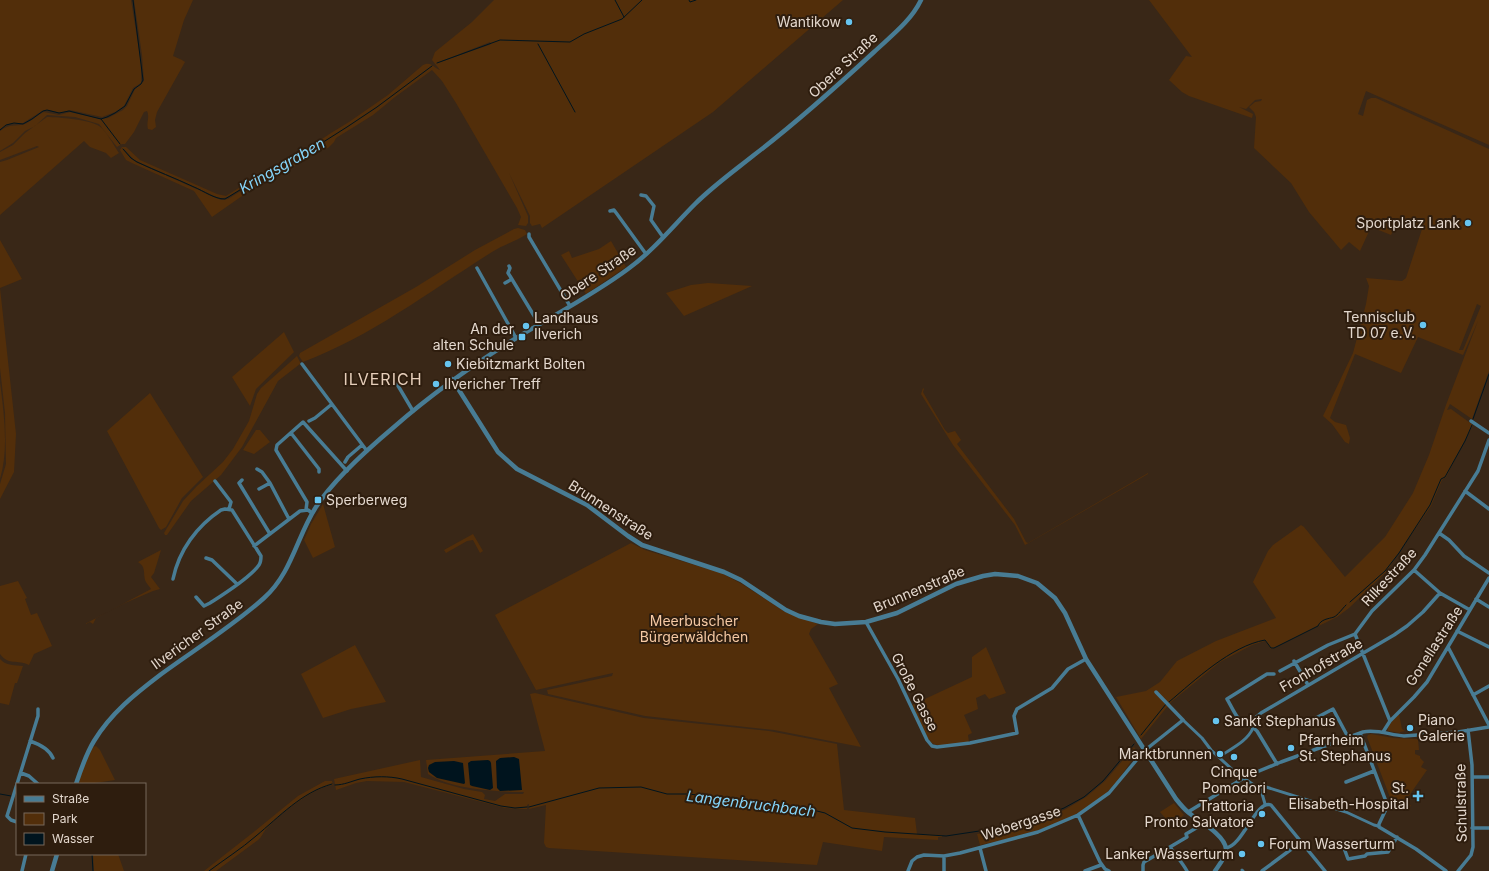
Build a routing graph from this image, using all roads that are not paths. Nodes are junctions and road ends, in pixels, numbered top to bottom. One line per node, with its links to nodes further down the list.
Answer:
1 (921, 0): 5 (street, Obere Straße)
2 (641, 195): 5 (street)
3 (610, 211): 6 (street)
4 (529, 234): 11 (street)
5 (663, 237): 6 (street, Obere Straße)
6 (646, 254): 11 (street, Obere Straße)
7 (509, 266): 9 (street)
8 (476, 268): 13 (street)
9 (512, 279): 10 (street); 12 (street)
10 (505, 283)
11 (570, 306): 12 (street, Obere Straße)
12 (539, 324): 13 (street, Obere Straße)
13 (516, 338): 15 (street, Obere Straße)
14 (302, 364): 17 (street)
15 (452, 379): 18 (street, Obere Straße); 55 (street, Brunnenstraße)
16 (397, 384): 18 (street)
17 (332, 404): 19 (street); 24 (street)
18 (414, 411): 25 (street, Obere Straße)
19 (309, 421)
20 (1471, 421): 22 (street)
21 (291, 433): 28 (street); 29 (street); 38 (street)
22 (1489, 433)
23 (1489, 440): 34 (street, Rilkestraße)
24 (362, 445): 25 (street); 26 (street)
25 (367, 451): 28 (street, Obere Straße)
26 (345, 462)
27 (257, 469): 32 (street)
28 (347, 471): 35 (street, Obere Straße)
29 (319, 472)
30 (242, 480): 42 (street)
31 (215, 481): 36 (street)
32 (270, 483): 33 (street); 40 (street)
33 (259, 489)
34 (1464, 491): 37 (street); 41 (street, Rilkestraße)
35 (324, 496): 39 (street, Ilvericher Straße)
36 (229, 509): 43 (street); 48 (street)
37 (1489, 509)
38 (306, 510): 39 (street); 40 (street)
39 (312, 513): 92 (street, Ilvericher Straße)
40 (289, 519): 42 (street)
41 (1439, 533): 45 (street, Rilkestraße); 46 (street)
42 (270, 534): 43 (street)
43 (254, 546): 49 (street)
44 (206, 558): 49 (street)
45 (1414, 570): 50 (street); 57 (street, Rilkestraße)
46 (1489, 573)
47 (1489, 578): 52 (street, Gonellastraße)
48 (173, 579)
49 (237, 584): 51 (street)
50 (1440, 593): 54 (street); 60 (street, Fronhofstraße)
51 (196, 597)
52 (1476, 599): 53 (street); 54 (street, Gonellastraße)
53 (1489, 607)
54 (1470, 610): 56 (street, Gonellastraße)
55 (866, 622): 61 (street, Brunnenstraße); 61 (street, Große Gasse)
56 (1457, 631): 58 (street, Gonellastraße); 59 (street)
57 (1355, 634): 60 (street); 62 (street)
58 (1448, 647): 68 (street); 72 (street, Gonellastraße)
59 (1489, 647)
60 (1363, 653): 65 (street, Fronhofstraße); 72 (street)
61 (1086, 659): 80 (street, Brunnenstraße)
62 (1294, 662): 63 (street); 65 (street)
63 (1280, 670)
64 (1274, 674): 74 (street)
65 (1308, 685): 74 (street, Fronhofstraße)
66 (1489, 686): 68 (street)
67 (1156, 692): 71 (street)
68 (1473, 694): 73 (street)
69 (38, 709): 79 (street)
70 (1314, 719): 78 (street)
71 (1183, 720): 80 (street, Webergasse); 81 (street)
72 (1390, 721): 76 (street)
73 (1489, 726): 75 (street)
74 (1252, 727): 81 (street, Fronhofstraße); 83 (street)
75 (1468, 730): 76 (street); 86 (street, Schulstraße)
76 (1384, 732): 77 (street)
77 (1360, 733): 78 (street); 84 (street)
78 (1348, 737): 83 (street)
79 (30, 741): 82 (street); 85 (street)
80 (1144, 751): 96 (street, Brunnenstraße); 97 (street, Webergasse)
81 (1219, 757): 88 (street)
82 (53, 758)
83 (1277, 764): 88 (street)
84 (1374, 771): 89 (street); 100 (street)
85 (21, 772): 90 (street); 91 (street)
86 (1472, 777): 87 (street); 101 (street, Schulstraße)
87 (1489, 777)
88 (1243, 778): 94 (street); 96 (street)
89 (1346, 782)
90 (17, 783)
91 (37, 783)
92 (76, 783)
93 (16, 787): 98 (street)
94 (1261, 791): 95 (street); 100 (street)
95 (1265, 804): 104 (street); 107 (street)
96 (1188, 812): 99 (street, Brunnenstraße)
97 (1078, 815): 106 (street, Webergasse); 112 (street)
98 (16, 822)
99 (1203, 824): 105 (street); 107 (street, Brunnenstraße)
100 (1378, 826): 103 (street)
101 (1472, 828): 102 (street); 126 (street, Schulstraße)
102 (1489, 828)
103 (1397, 837): 108 (street); 125 (street)
104 (1301, 842): 123 (street); 124 (street)
105 (1170, 847): 120 (street); 121 (street)
106 (980, 848): 111 (street, Webergasse); 117 (street)
107 (1226, 848): 122 (street)
108 (1344, 848)
109 (26, 855): 113 (street)
110 (57, 855): 114 (street)
111 (944, 856): 115 (street, Webergasse); 116 (street)
112 (1101, 865): 118 (street); 119 (street)
113 (22, 871)
114 (52, 871)
115 (908, 871)
116 (944, 871)
117 (986, 871)
118 (1085, 871)
119 (1109, 871)
120 (1143, 871)
121 (1188, 871)
122 (1215, 871)
123 (1262, 871)
124 (1325, 871)
125 (1446, 871)
126 (1458, 871)

